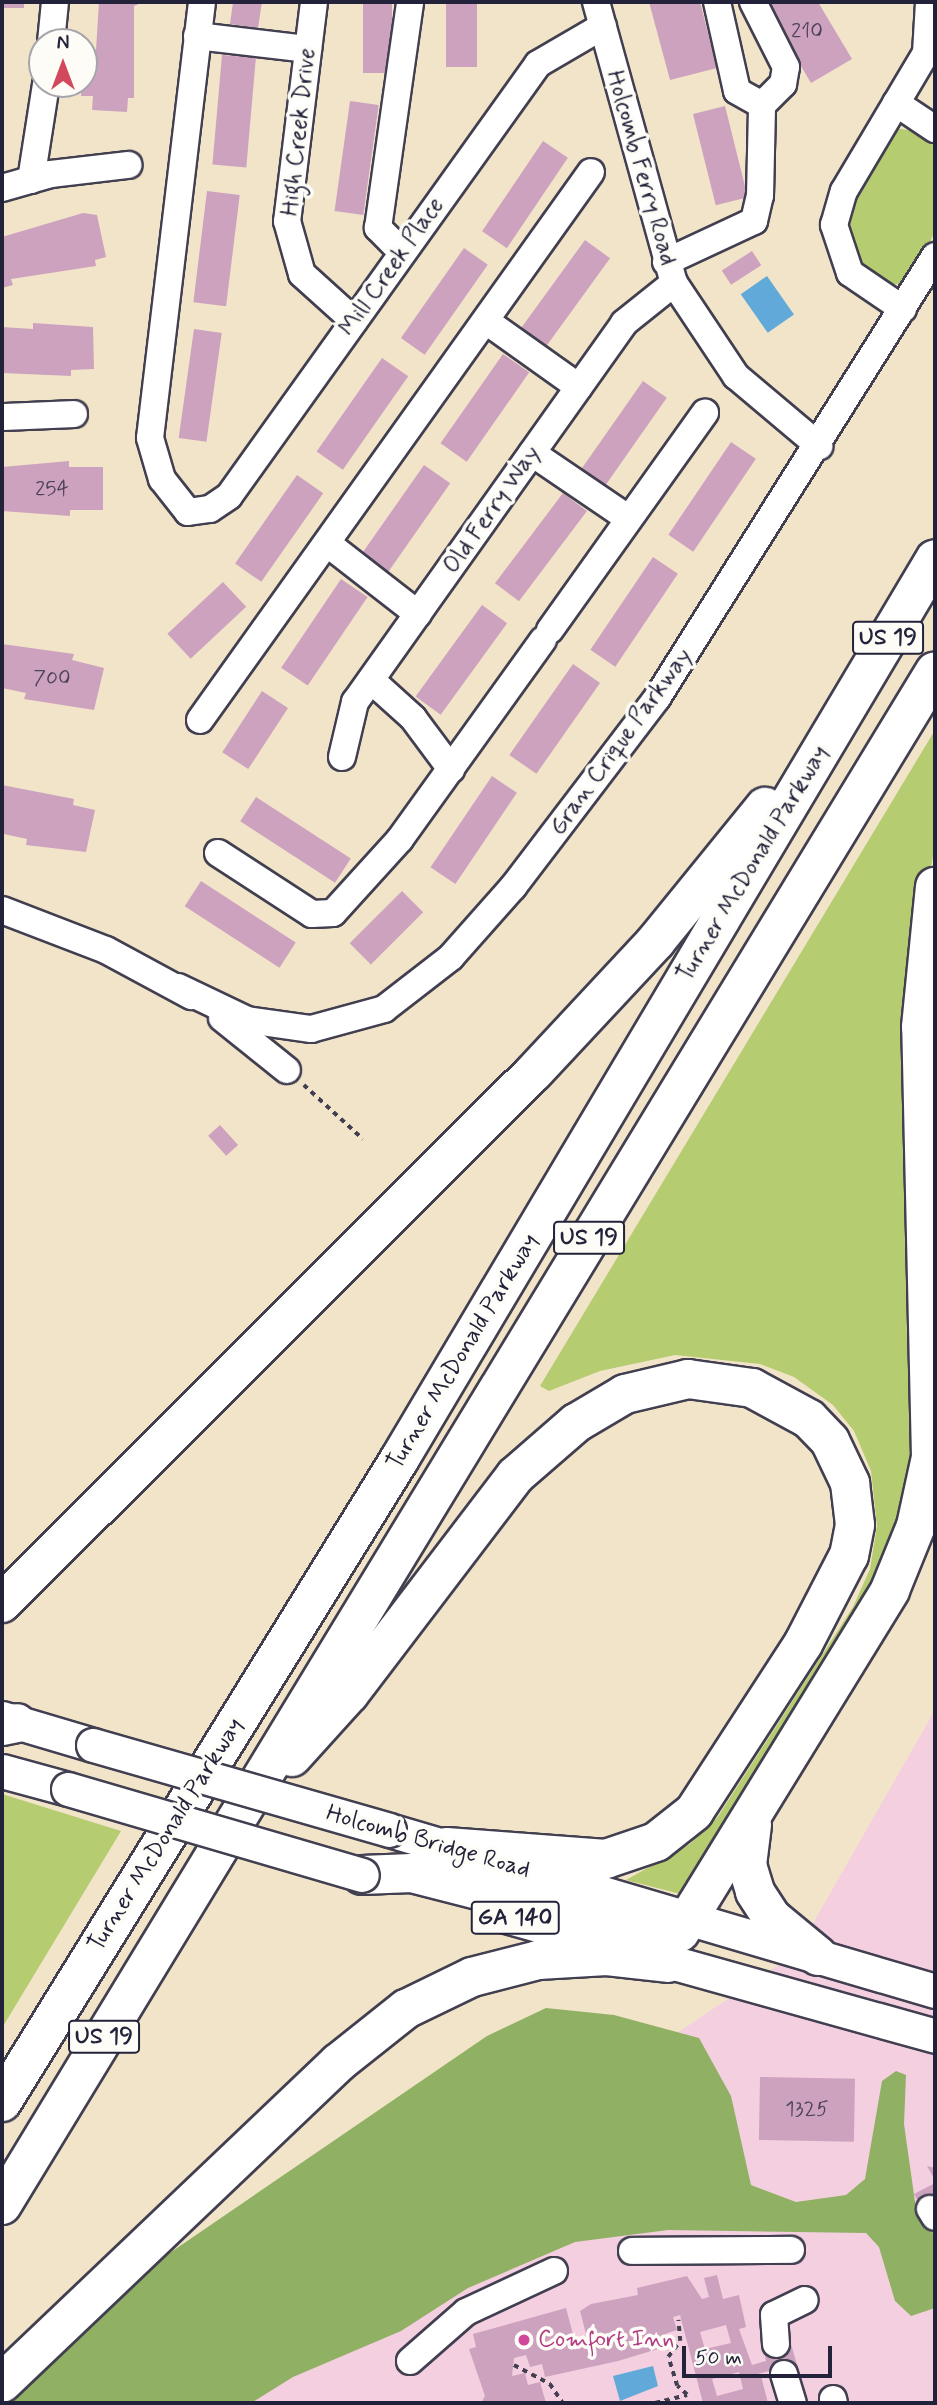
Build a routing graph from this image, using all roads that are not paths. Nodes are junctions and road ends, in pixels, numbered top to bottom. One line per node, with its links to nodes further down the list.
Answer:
1 (55, 2): 9 (street)
2 (202, 2): 10 (street)
3 (314, 2): 11 (street, High Creek Drive)
4 (410, 2): 20 (street)
5 (716, 2): 14 (street)
6 (753, 2): 14 (street)
7 (929, 2): 13 (street)
8 (599, 14): 20 (street, Mill Creek Place); 22 (street, Holcomb Ferry Road)
9 (52, 28)
10 (197, 36): 11 (street); 24 (street, Mill Creek Place)
11 (308, 49): 24 (street, High Creek Drive)
12 (44, 98): 18 (street)
13 (896, 103): 15 (street); 23 (street)
14 (762, 105): 22 (street, Old Ferry Way)
15 (932, 120)
16 (128, 165): 18 (street)
17 (591, 172): 25 (street)
18 (30, 180): 19 (street)
19 (2, 188)
20 (401, 251): 24 (street, Mill Creek Place)
21 (935, 256): 23 (street, Gran Crique Parkway)
22 (670, 273): 26 (street, Old Ferry Way); 30 (street, Holcomb Ferry Road)
23 (903, 309): 30 (street, Gran Crique Parkway)
24 (354, 321)
25 (486, 321): 26 (street); 33 (street)
26 (579, 387): 31 (street, Old Ferry Way)
27 (705, 413): 32 (street)
28 (74, 414): 29 (street)
29 (2, 417)
30 (819, 446): 45 (street, Gran Crique Parkway)
31 (532, 453): 32 (street); 35 (street, Old Ferry Way)
32 (629, 519): 41 (street)
33 (328, 544): 35 (street); 39 (street)
34 (935, 559): 38 (highway, Turner McDonald Parkway / US 19)
35 (418, 614): 37 (street, Old Ferry Way)
36 (935, 671): 53 (highway, Turner McDonald Parkway / US 19)
37 (371, 680): 40 (street, Old Ferry Way); 41 (street)
38 (841, 716): 47 (highway); 61 (highway, Turner McDonald Parkway / US 19)
39 (200, 720)
40 (342, 757)
41 (451, 769): 42 (street)
42 (218, 853)
43 (935, 887): 52 (highway)
44 (2, 911): 45 (street)
45 (178, 987): 46 (street)
46 (287, 1070)
47 (42, 1565): 48 (highway); 49 (highway)
48 (2, 1603)
49 (2, 1624)
50 (7, 1722): 54 (main road, Holcomb Bridge Road / GA 140, bridge)
51 (2, 1772): 55 (main road, Holcomb Bridge Road / GA 140, bridge)
52 (761, 1803): 56 (highway); 57 (highway)
53 (244, 1805): 54 (highway); 62 (highway, Turner McDonald Parkway / US 19)
54 (446, 1847): 56 (main road, Holcomb Bridge Road / GA 140)
55 (362, 1875): 56 (highway); 58 (main road, Holcomb Bridge Road / GA 140)
56 (692, 1919): 57 (main road, Holcomb Bridge Road / GA 140)
57 (818, 1956): 59 (main road, Holcomb Bridge Road / GA 140)
58 (668, 1963): 60 (main road, Holcomb Bridge Road / GA 140); 70 (highway)
59 (935, 1991)
60 (935, 2036)
61 (2, 2102)
62 (2, 2205)
63 (791, 2250): 64 (street)
64 (632, 2251)
65 (554, 2271): 68 (street)
66 (805, 2300): 67 (street)
67 (776, 2344)
68 (410, 2361)
69 (784, 2374): 71 (street)
70 (2, 2384)
71 (793, 2403)

